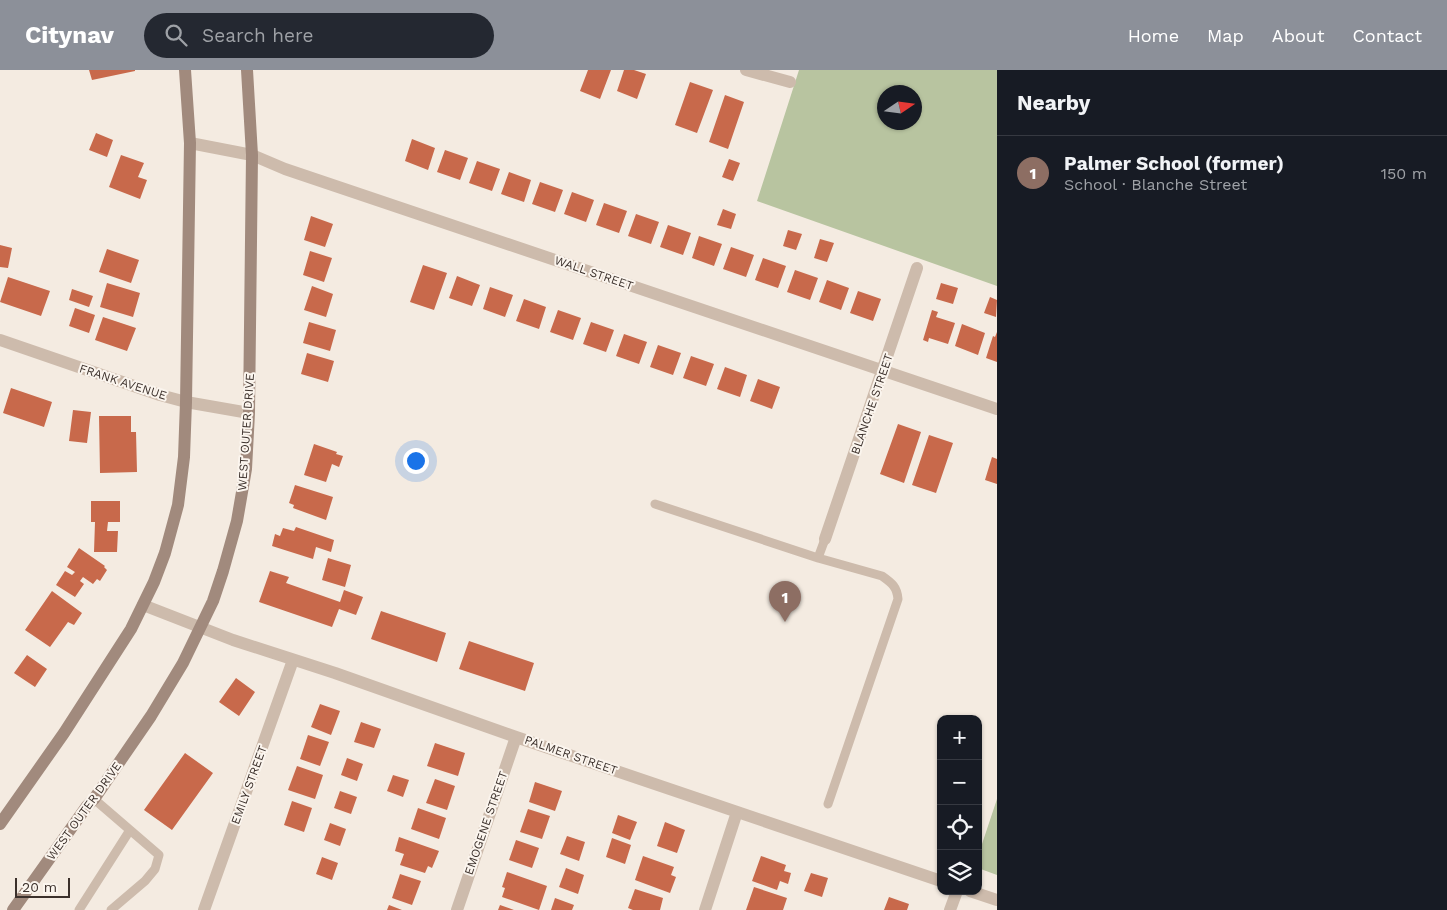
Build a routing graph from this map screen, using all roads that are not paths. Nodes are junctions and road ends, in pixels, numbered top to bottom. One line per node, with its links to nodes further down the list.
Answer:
1 (185, 70): 5 (main road)
2 (247, 70): 6 (main road, WEST OUTER DRIVE)
3 (746, 70): 4 (street)
4 (790, 82)
5 (190, 143): 6 (street, WALL STREET); 10 (main road)
6 (252, 155): 9 (street, WALL STREET); 12 (main road, WEST OUTER DRIVE)
7 (917, 268): 9 (street, BLANCHE STREET)
8 (0, 340): 10 (street, FRANK AVENUE)
9 (883, 370): 11 (street, WALL STREET); 14 (street, BLANCHE STREET)
10 (186, 402): 12 (street, FRANK AVENUE); 16 (main road)
11 (997, 409)
12 (249, 413): 17 (main road, WEST OUTER DRIVE)
13 (654, 504): 15 (lane)
14 (825, 539): 15 (lane)
15 (818, 558): 21 (lane)
16 (143, 605): 17 (street, PALMER STREET); 23 (main road)
17 (201, 628): 18 (street, PALMER STREET); 20 (main road, WEST OUTER DRIVE)
18 (293, 660): 19 (street, PALMER STREET); 32 (street, EMILY STREET)
19 (516, 736): 22 (street, PALMER STREET); 33 (street, EMOGENE STREET)
20 (94, 799): 24 (lane); 29 (main road, WEST OUTER DRIVE)
21 (828, 804)
22 (737, 812): 25 (street, PALMER STREET); 34 (street)
23 (0, 824)
24 (130, 830): 30 (lane); 31 (lane)
25 (937, 880)
26 (955, 895): 35 (street)
27 (982, 895): 28 (street)
28 (997, 900)
29 (13, 910)
30 (79, 910)
31 (111, 910)
32 (204, 910)
33 (457, 910)
34 (705, 910)
35 (950, 910)

